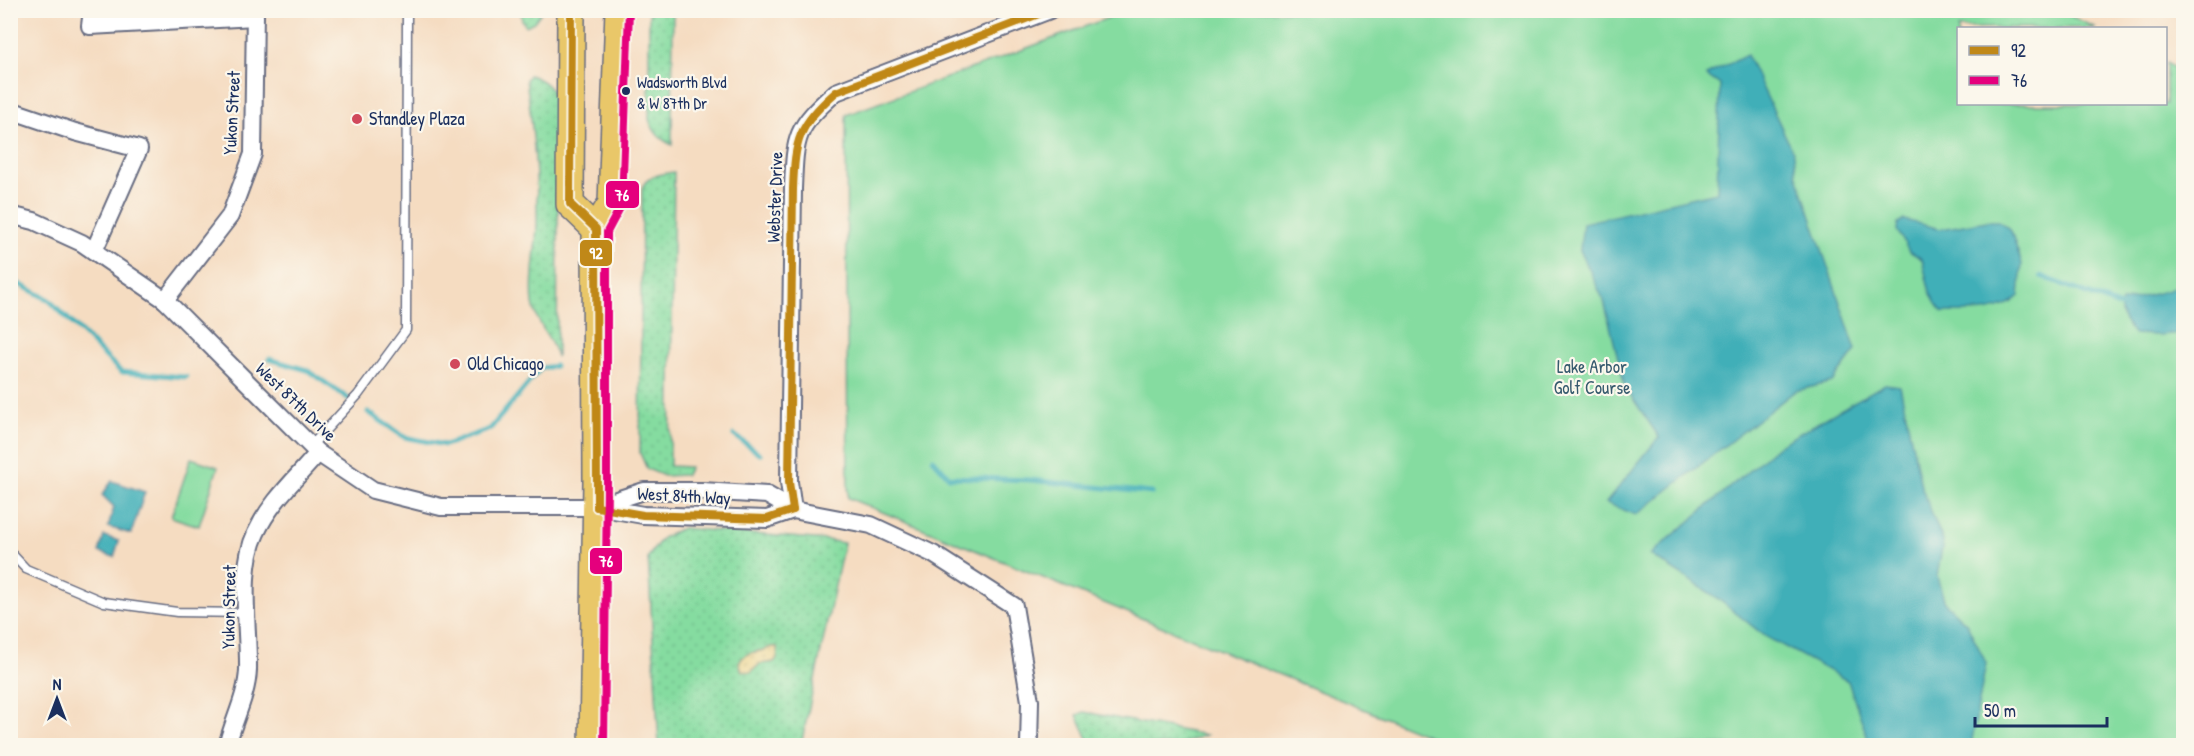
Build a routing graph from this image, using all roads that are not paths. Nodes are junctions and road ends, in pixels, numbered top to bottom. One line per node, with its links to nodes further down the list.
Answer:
1 (92, 10): 6 (street)
2 (407, 10): 12 (lane)
3 (571, 10): 9 (main road)
4 (619, 10): 9 (main road)
5 (1050, 10): 14 (street, Webster Drive)
6 (255, 14): 11 (street, Yukon Street)
7 (10, 110): 10 (street)
8 (10, 215): 10 (street, West 87th Drive)
9 (596, 229): 13 (main road)
10 (94, 251): 11 (street, West 87th Drive)
11 (165, 300): 12 (street, West 87th Drive)
12 (315, 450): 13 (street, West 87th Drive); 16 (street, Yukon Street)
13 (597, 507): 14 (street, West 84th Way); 14 (street, West 84th Way); 18 (main road)
14 (793, 510): 19 (street, West 84th Way)
15 (10, 552): 16 (lane)
16 (246, 613): 17 (street, Yukon Street)
17 (226, 746)
18 (593, 746)
19 (1029, 746)

